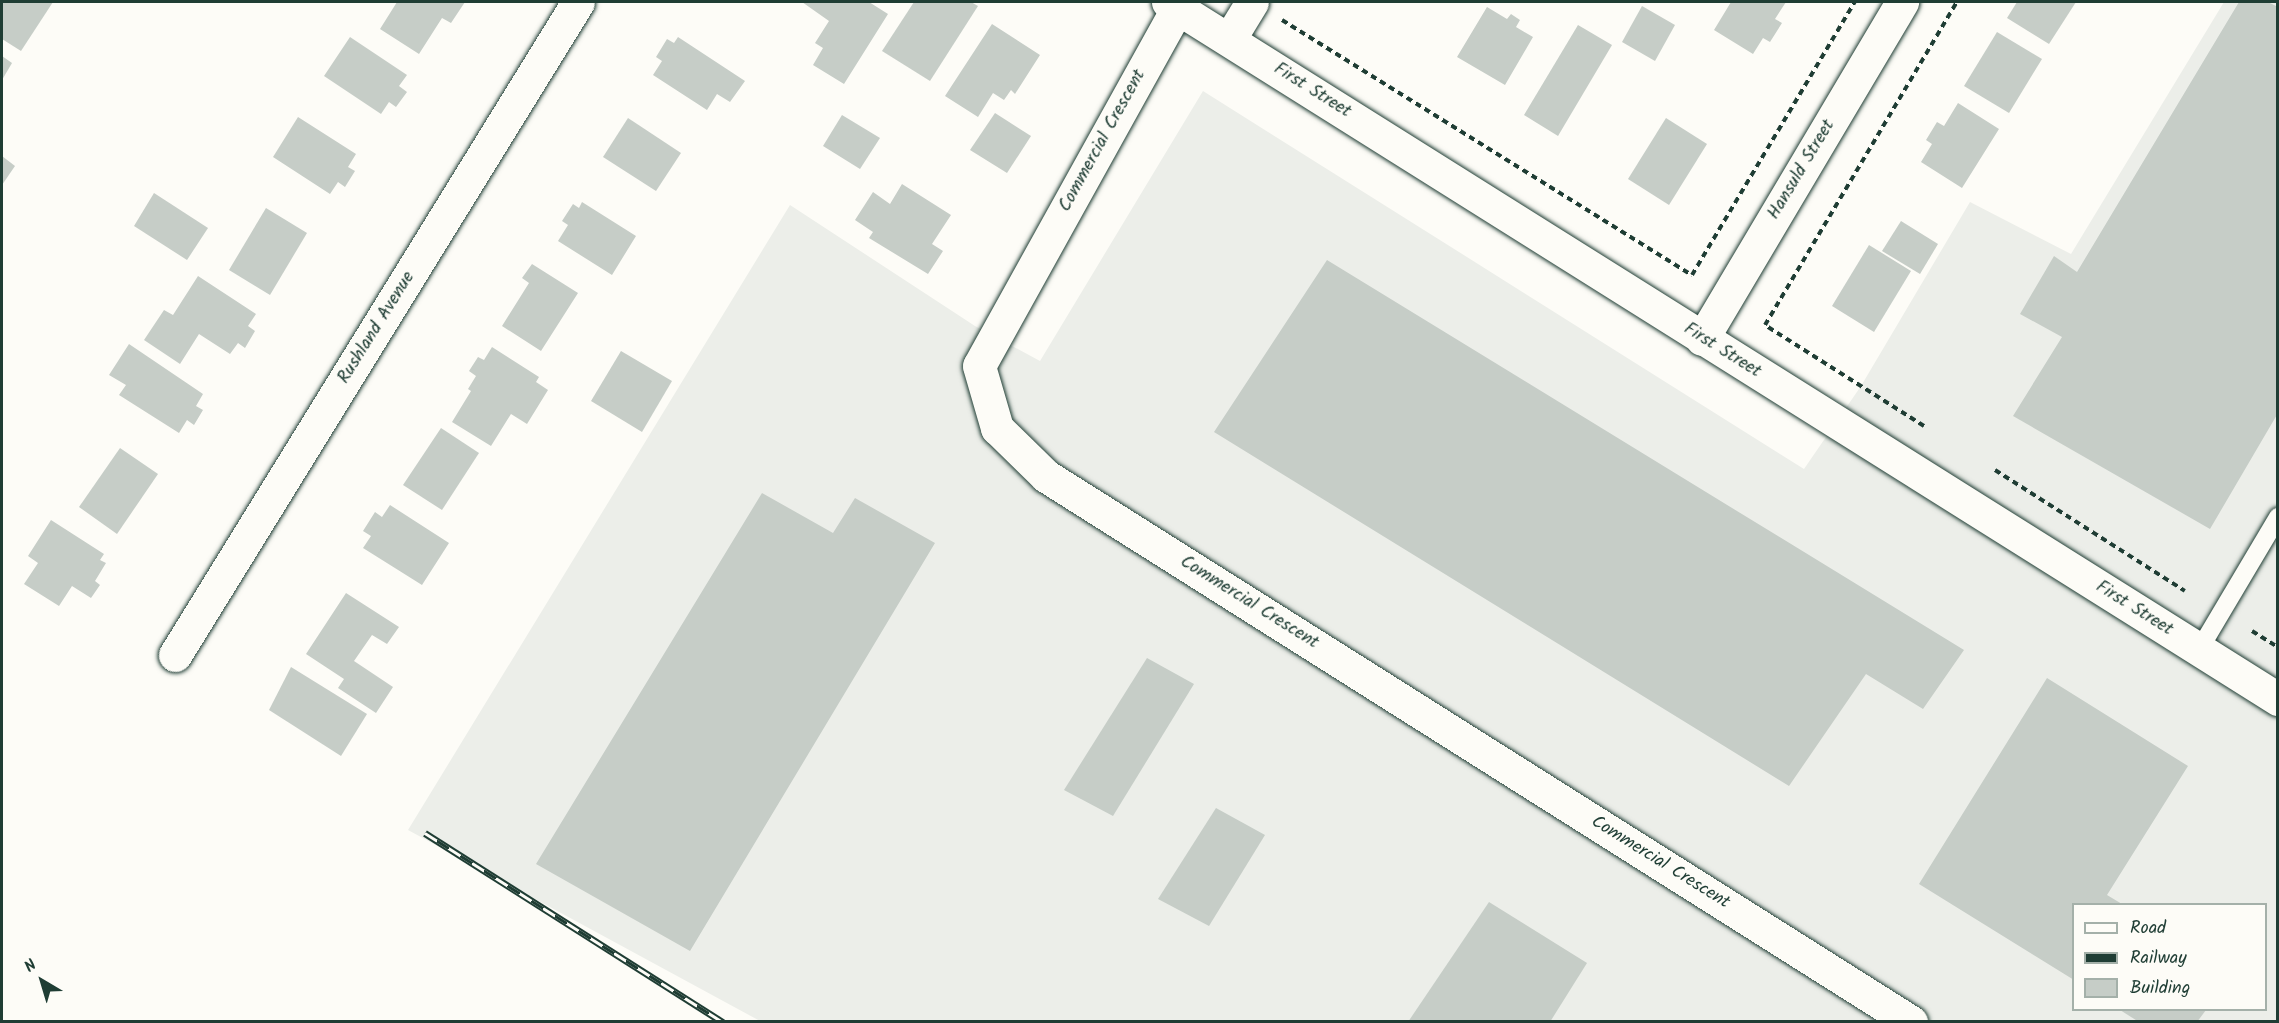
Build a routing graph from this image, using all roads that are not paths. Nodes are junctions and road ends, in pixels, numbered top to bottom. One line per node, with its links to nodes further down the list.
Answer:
1 (578, 2): 9 (street, Rushland Avenue)
2 (1902, 2): 6 (street, Hansuld Street)
3 (1173, 4): 5 (street, First Street); 11 (street, Commercial Crescent)
4 (1264, 9): 5 (street)
5 (1230, 38): 6 (street, First Street)
6 (1702, 339): 8 (street, First Street)
7 (2277, 517): 8 (lane)
8 (2199, 650): 10 (street, First Street)
9 (176, 655)
10 (2277, 699)
11 (1911, 1022)

